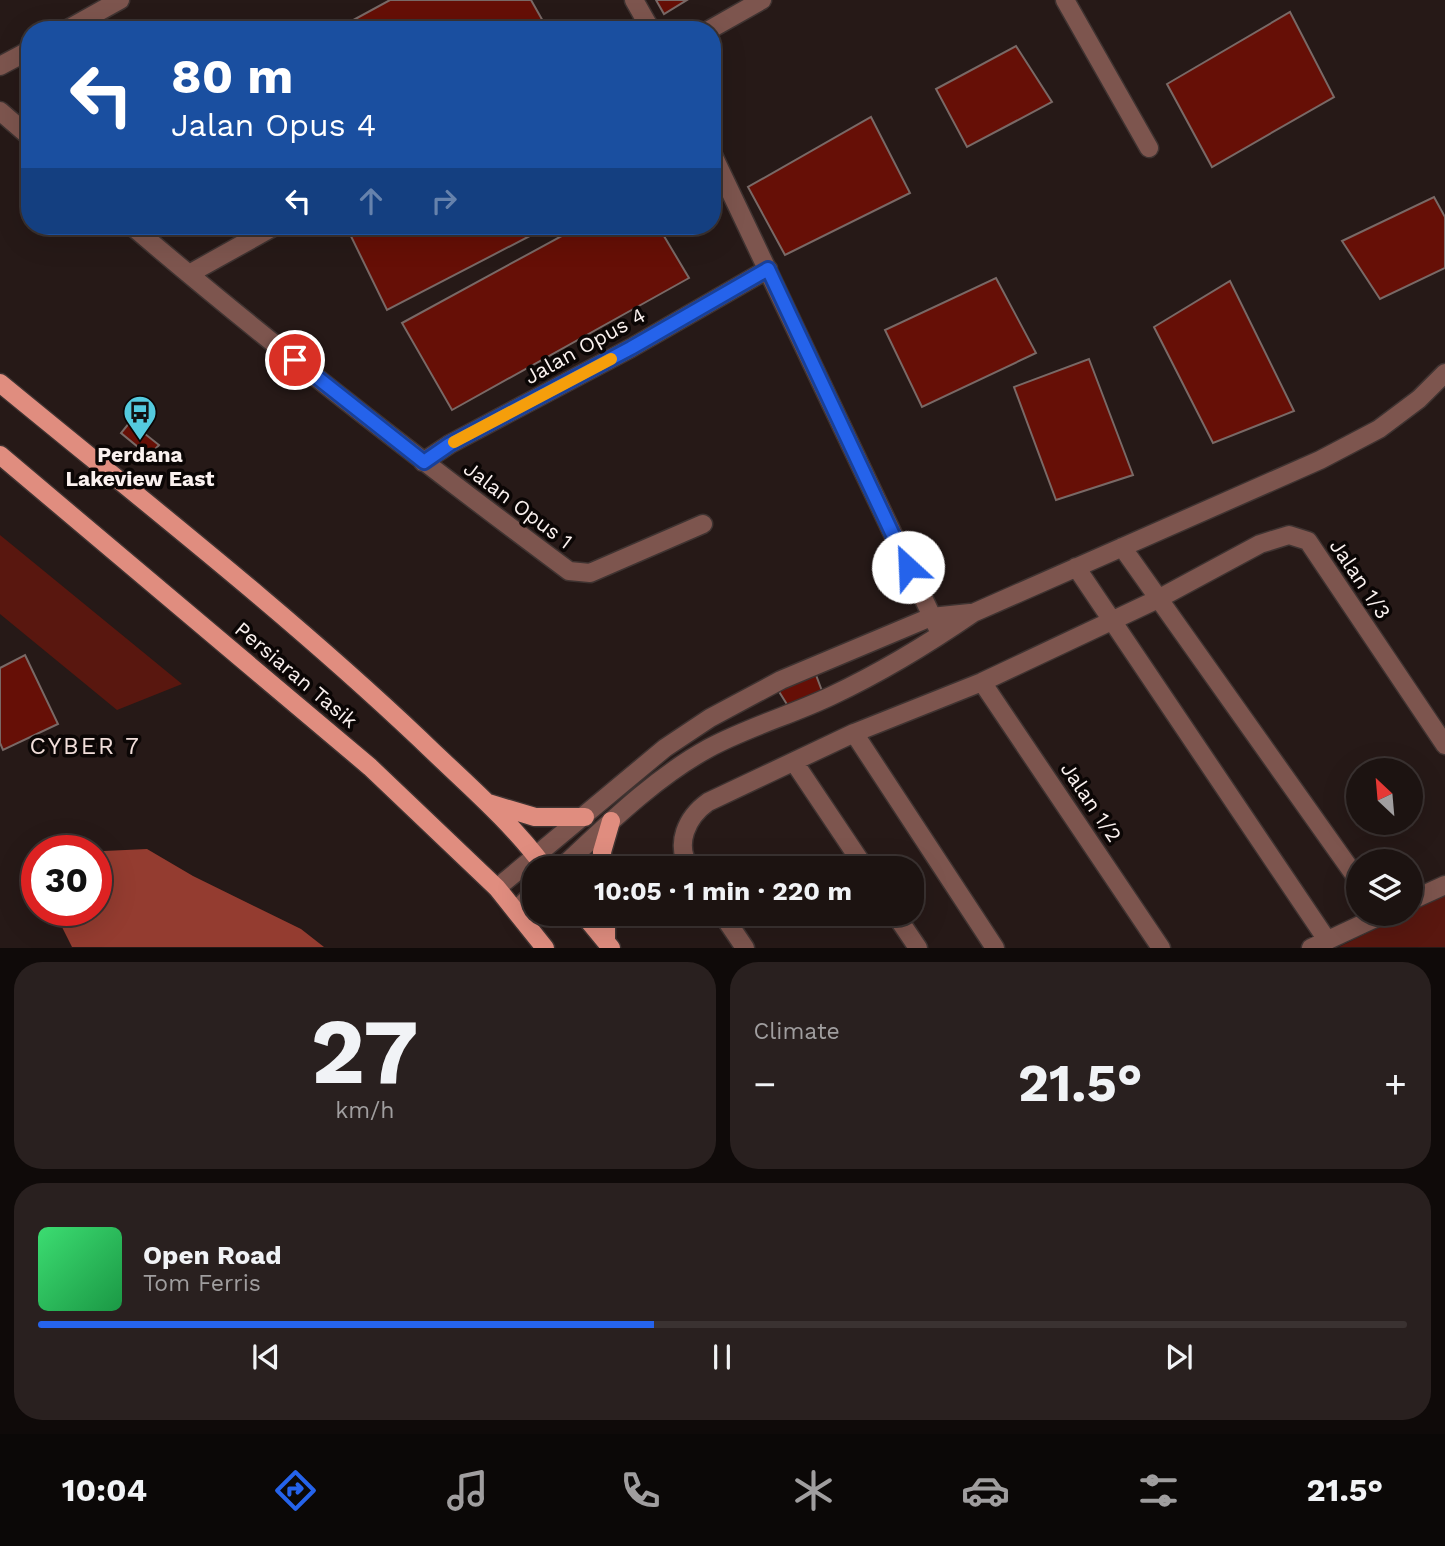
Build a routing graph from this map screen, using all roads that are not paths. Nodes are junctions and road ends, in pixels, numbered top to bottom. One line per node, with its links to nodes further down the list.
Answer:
1 (120, 0): 5 (street)
2 (634, 0): 6 (street)
3 (762, 0): 7 (street)
4 (1065, 0): 12 (street)
5 (82, 21)
6 (646, 21)
7 (721, 23)
8 (21, 55): 9 (street)
9 (0, 66)
10 (0, 111): 11 (street)
11 (21, 129)
12 (1149, 148)
13 (721, 172): 16 (street)
14 (143, 235): 17 (street, Jalan Opus 1)
15 (259, 235): 17 (street)
16 (768, 269): 21 (street, Jalan Opus 4); 27 (street)
17 (189, 274): 21 (street, Jalan Opus 1)
18 (1445, 373): 23 (street)
19 (0, 383): 38 (main road, Persiaran Tasik)
20 (0, 455): 50 (main road, Persiaran Tasik)
21 (424, 462): 22 (street, Jalan Opus 1)
22 (703, 524)
23 (1122, 547): 24 (street); 25 (street)
24 (1076, 567): 26 (street); 28 (street)
25 (1158, 599): 28 (street); 34 (street, Jalan 1/3); 47 (street)
26 (973, 613): 27 (street); 29 (street)
27 (931, 617): 29 (street); 30 (street)
28 (1110, 620): 32 (street); 60 (street)
29 (940, 635): 31 (street)
30 (863, 645): 31 (street); 35 (street)
31 (875, 672): 37 (street)
32 (982, 682): 33 (street); 65 (street, Jalan 1/2)
33 (854, 733): 36 (street); 64 (street)
34 (1445, 745)
35 (665, 748): 37 (street); 39 (street)
36 (794, 762): 45 (street); 46 (street)
37 (678, 767): 40 (street)
38 (485, 802): 39 (main road); 41 (main road, Persiaran Tasik)
39 (585, 817): 42 (street)
40 (611, 821): 43 (street); 44 (main road)
41 (535, 856)
42 (545, 856)
43 (574, 856)
44 (602, 856)
45 (684, 856)
46 (857, 856)
47 (1346, 863)
48 (522, 872): 50 (street)
49 (1445, 885): 51 (street)
50 (497, 888): 53 (main road, Persiaran Tasik)
51 (1423, 895)
52 (522, 904): 53 (street)
53 (516, 910): 61 (main road, Persiaran Tasik)
54 (593, 926): 59 (main road)
55 (607, 926): 59 (main road)
56 (730, 926): 62 (street)
57 (903, 926): 63 (street)
58 (1357, 926): 60 (street)
59 (609, 944)
60 (1319, 944)
61 (545, 947)
62 (745, 947)
63 (918, 947)
64 (995, 947)
65 (1161, 947)

